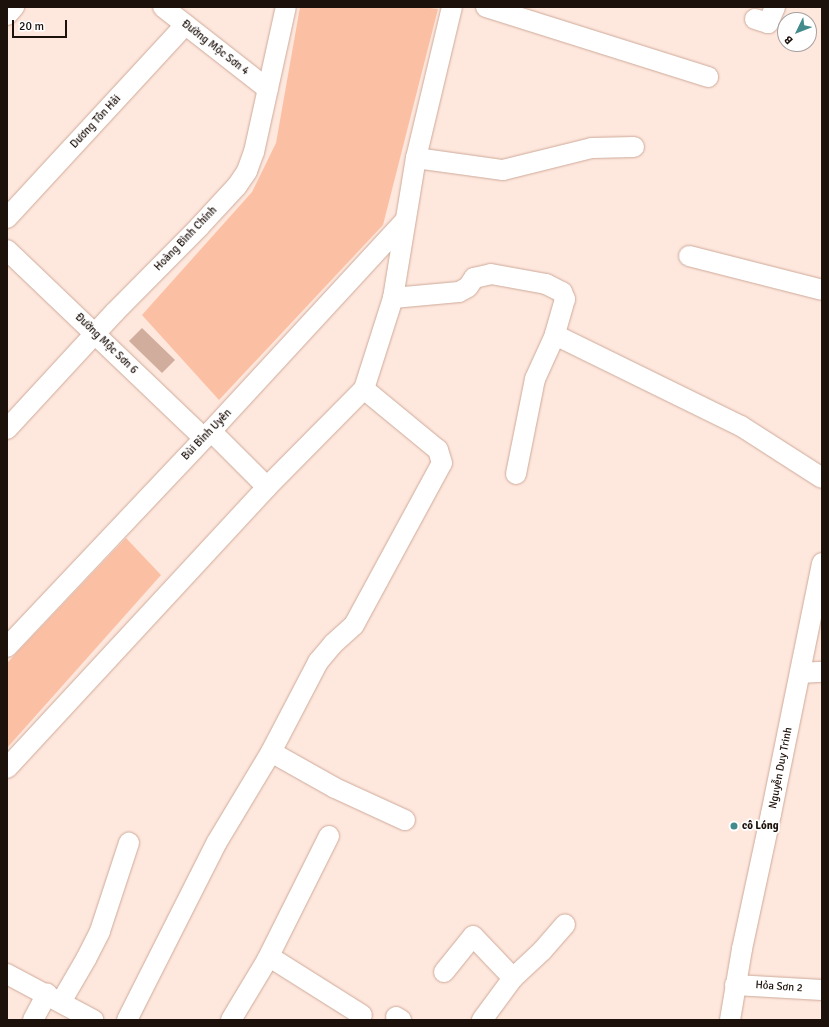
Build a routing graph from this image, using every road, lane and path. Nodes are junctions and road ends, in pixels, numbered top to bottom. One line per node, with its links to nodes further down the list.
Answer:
1 (14, 7): 7 (street)
2 (163, 7): 9 (street, Đường Mộc Sơn 4)
3 (286, 7): 11 (street, Hoàng Bình Chính)
4 (452, 7): 13 (street)
5 (486, 7): 10 (street)
6 (776, 7): 8 (street)
7 (7, 15)
8 (755, 20)
9 (185, 25): 11 (street, Đường Mộc Sơn 4); 14 (street, Dương Tôn Hải)
10 (708, 77)
11 (268, 89): 20 (street, Hoàng Bình Chính)
12 (634, 147): 13 (street)
13 (416, 158): 15 (street)
14 (7, 218)
15 (404, 221): 19 (street); 24 (street, Bùi Bỉnh Uyên)
16 (7, 250): 20 (street, Đường Mộc Sơn 6)
17 (689, 256): 18 (street)
18 (822, 290)
19 (393, 298): 21 (street); 22 (street)
20 (95, 334): 23 (street, Hoàng Bình Chính); 24 (street, Đường Mộc Sơn 6)
21 (555, 335): 25 (street); 26 (street)
22 (364, 389): 27 (street); 32 (street)
23 (7, 429)
24 (208, 435): 27 (street, Đường Mộc Sơn 6); 29 (street, Bùi Bỉnh Uyên)
25 (516, 474)
26 (822, 478)
27 (267, 487): 33 (street)
28 (822, 563): 30 (street, Nguyễn Duy Trinh)
29 (7, 647)
30 (800, 672): 31 (street); 42 (street, Nguyễn Duy Trinh)
31 (822, 672)
32 (271, 752): 34 (street); 48 (street)
33 (7, 768)
34 (405, 820)
35 (329, 836): 38 (street)
36 (129, 843): 44 (street)
37 (565, 925): 41 (street)
38 (267, 960): 45 (street); 49 (street)
39 (444, 972): 41 (street)
40 (7, 974): 44 (street)
41 (513, 978): 50 (street)
42 (735, 985): 43 (street, Hỏa Sơn 2); 51 (street, Nguyễn Duy Trinh)
43 (822, 990)
44 (54, 998): 46 (street); 47 (street)
45 (362, 1014)
46 (33, 1020)
47 (93, 1020)
48 (127, 1020)
49 (231, 1020)
50 (482, 1020)
51 (730, 1020)

